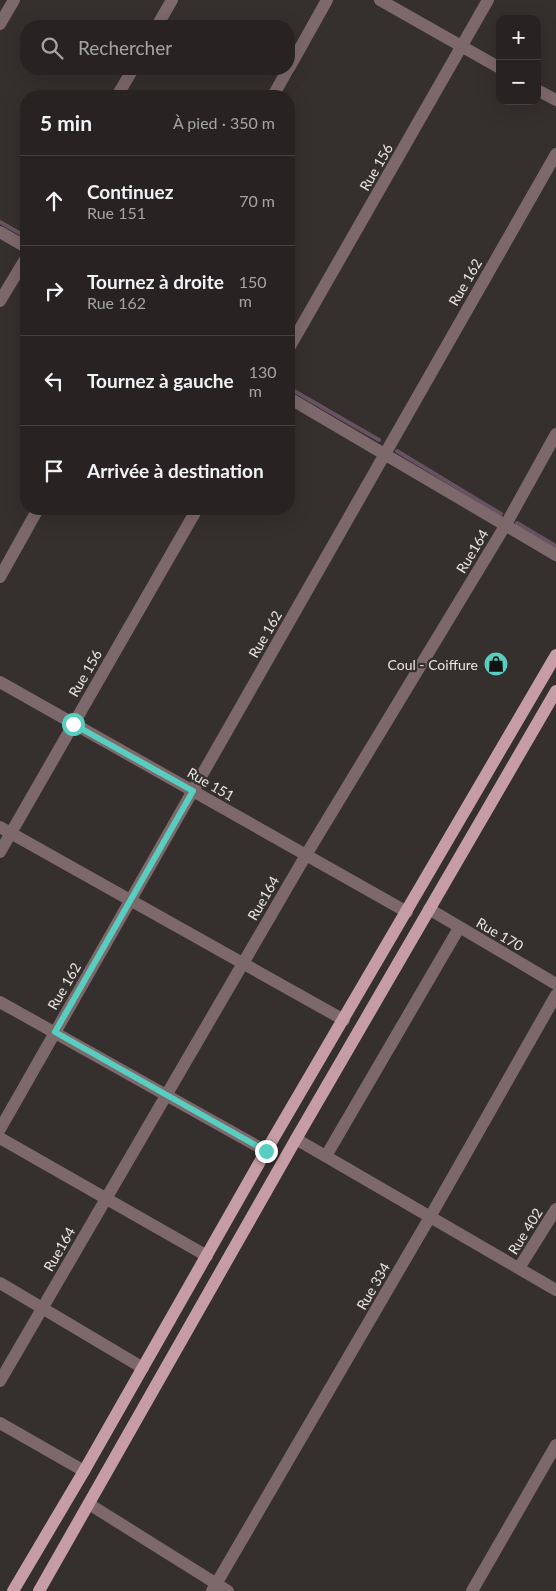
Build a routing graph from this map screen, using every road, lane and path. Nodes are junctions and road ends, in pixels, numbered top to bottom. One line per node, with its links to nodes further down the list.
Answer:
1 (14, 0): 7 (street)
2 (172, 0): 6 (street)
3 (327, 0): 9 (street)
4 (380, 0): 8 (street)
5 (488, 0): 8 (street, Rue 156)
6 (160, 20)
7 (0, 24)
8 (462, 47): 10 (street); 22 (street, Rue 156)
9 (295, 56)
10 (496, 66)
11 (130, 75): 13 (street)
12 (284, 75): 14 (street)
13 (121, 90)
14 (276, 90)
15 (541, 92): 16 (street)
16 (556, 100)
17 (556, 154): 25 (street, Rue 162)
18 (0, 232): 19 (street)
19 (20, 244)
20 (20, 268): 21 (street)
21 (0, 301)
22 (295, 338)
23 (295, 402): 25 (street)
24 (556, 434): 28 (street, Rue164)
25 (384, 454): 28 (street); 35 (street, Rue 162)
26 (35, 515): 30 (street)
27 (194, 515): 34 (street, Rue 156)
28 (505, 526): 29 (street); 38 (street, Rue164)
29 (556, 555)
30 (0, 577)
31 (556, 656): 41 (main road)
32 (0, 682): 34 (street, Rue 151)
33 (556, 690): 40 (main road)
34 (73, 724): 35 (street, Rue 151); 36 (street, Rue 156)
35 (193, 791): 38 (street, Rue 151); 39 (street, Rue 162)
36 (5, 830): 37 (street, Rue 156); 39 (street)
37 (0, 852)
38 (306, 855): 41 (street, Rue 151); 43 (street, Rue164)
39 (131, 900): 43 (street); 48 (street, Rue 162)
40 (429, 909): 42 (street, Rue 170); 52 (main road)
41 (407, 912): 47 (main road)
42 (459, 928): 44 (street, Rue 170); 54 (street)
43 (243, 963): 47 (street); 49 (street, Rue164)
44 (556, 984)
45 (556, 995): 57 (street, Rue 334)
46 (0, 1002): 48 (street)
47 (344, 1020): 53 (main road)
48 (55, 1032): 49 (street); 50 (street, Rue 162)
49 (166, 1095): 53 (street); 55 (street, Rue164)
50 (0, 1129)
51 (0, 1138): 55 (street)
52 (296, 1139): 54 (street); 68 (main road)
53 (266, 1151): 58 (main road)
54 (326, 1156): 57 (street)
55 (106, 1199): 58 (street); 62 (street, Rue164)
56 (556, 1209): 59 (street, Rue 402)
57 (430, 1217): 59 (street); 69 (street, Rue 334)
58 (206, 1256): 63 (main road)
59 (519, 1268): 61 (street)
60 (0, 1283): 62 (street)
61 (556, 1290)
62 (42, 1308): 63 (street); 64 (street, Rue164)
63 (143, 1368): 67 (main road)
64 (0, 1381)
65 (0, 1422): 67 (street)
66 (556, 1445): 73 (street)
67 (84, 1471): 70 (main road)
68 (89, 1504): 69 (street); 71 (main road)
69 (214, 1588): 72 (street)
70 (14, 1591)
71 (39, 1591)
72 (228, 1591)
73 (472, 1591)

